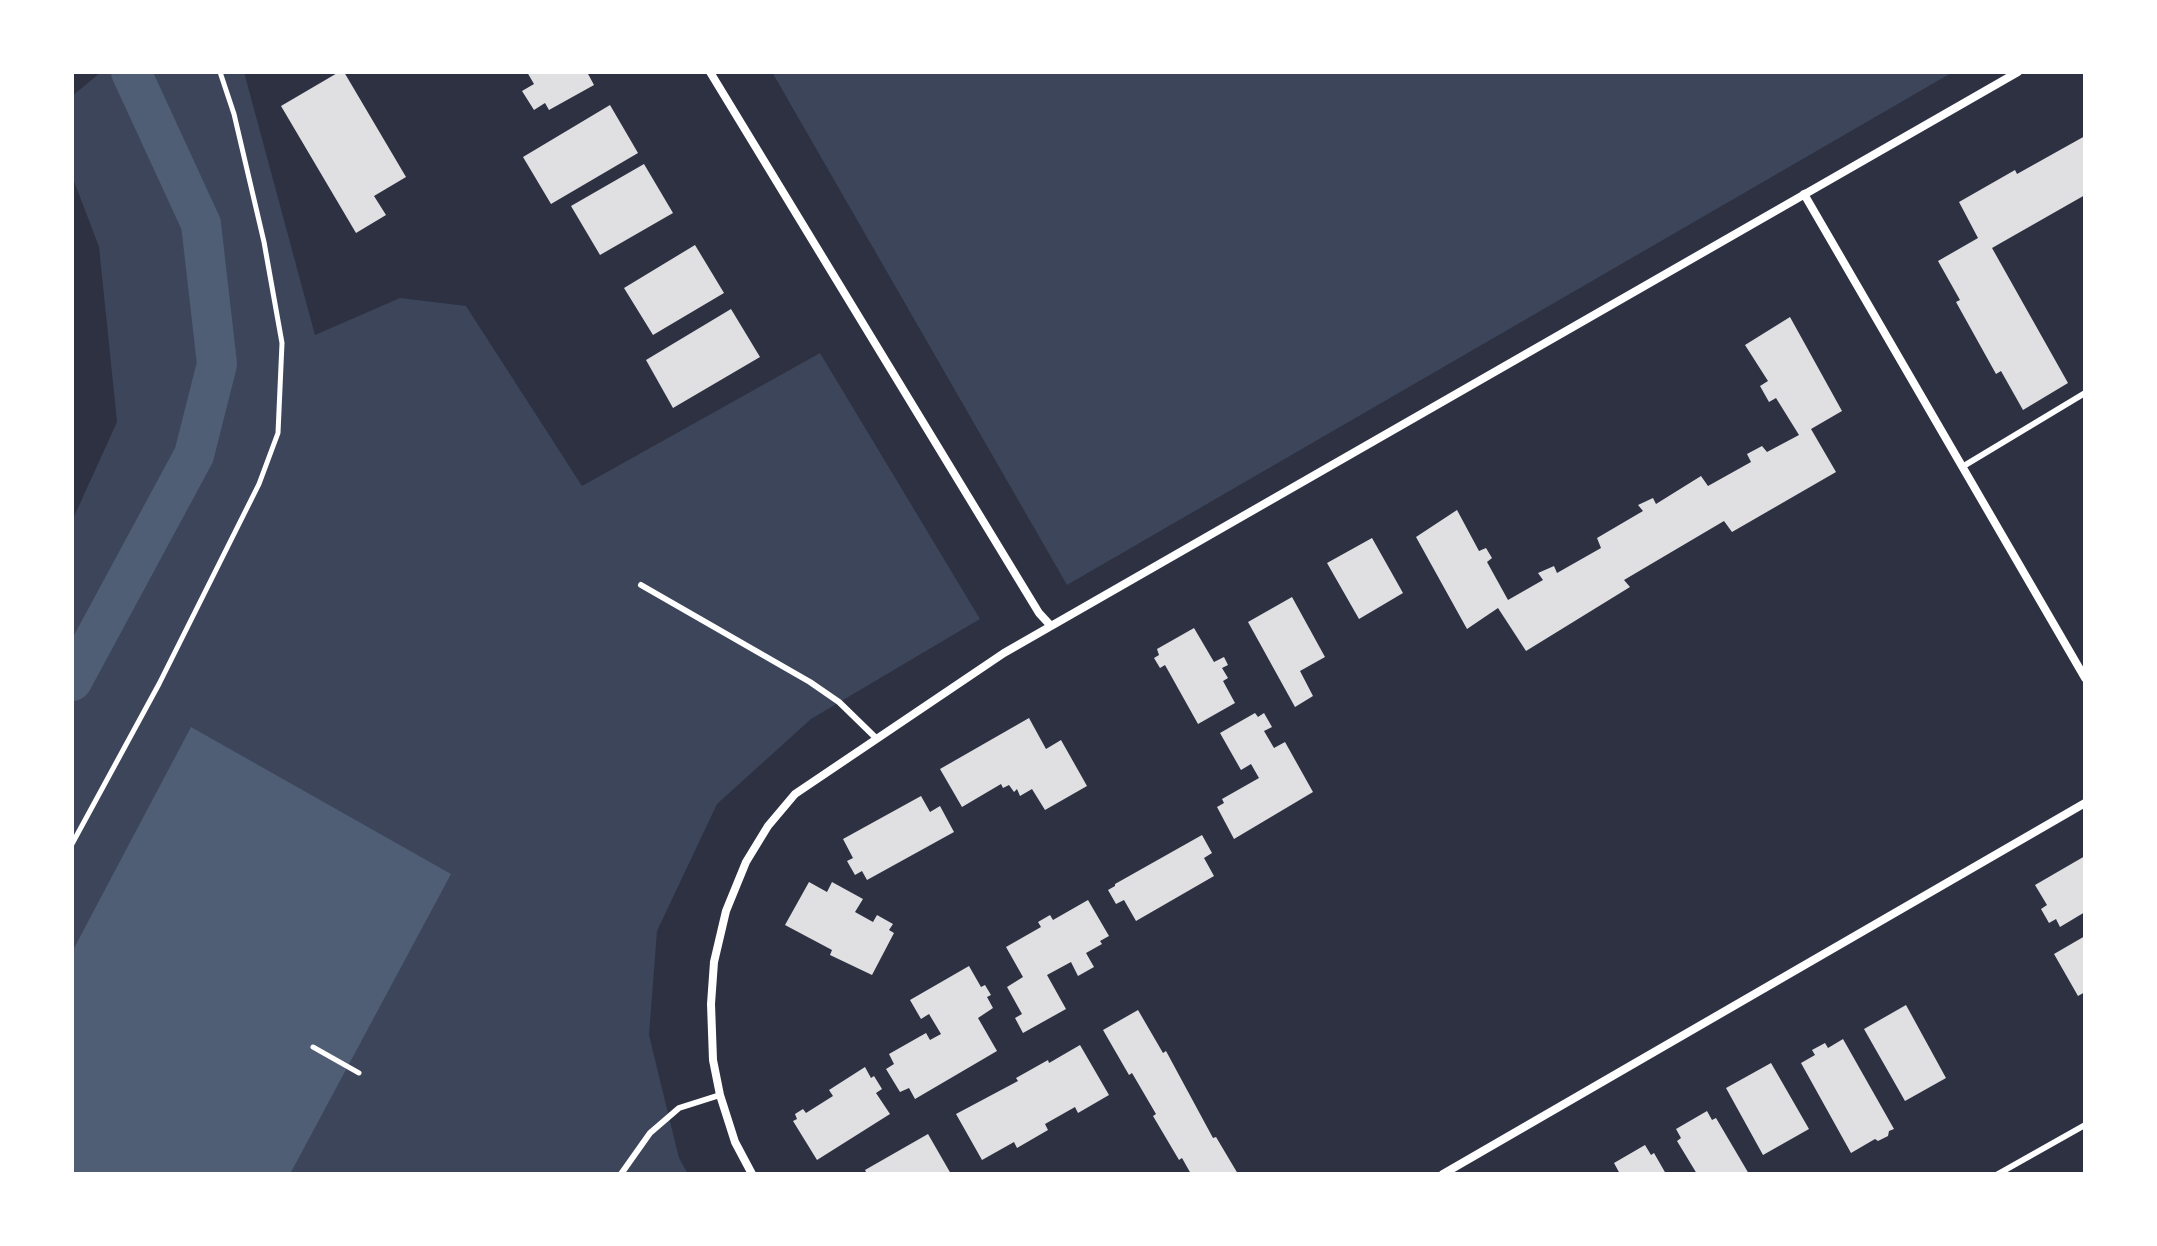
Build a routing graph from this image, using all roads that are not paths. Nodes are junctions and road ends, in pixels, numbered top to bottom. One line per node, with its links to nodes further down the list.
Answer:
1 (710, 72): 7 (street)
2 (2018, 72): 3 (street)
3 (1804, 194): 5 (street); 7 (street)
4 (2085, 393): 5 (lane)
5 (1962, 467): 8 (street)
6 (641, 585): 9 (lane)
7 (1051, 626): 9 (street)
8 (2085, 678)
9 (877, 739): 11 (street)
10 (2085, 803): 15 (street)
11 (720, 1095): 13 (lane); 14 (street)
12 (2085, 1125): 16 (lane)
13 (621, 1174)
14 (752, 1174)
15 (1443, 1174)
16 (1998, 1174)

